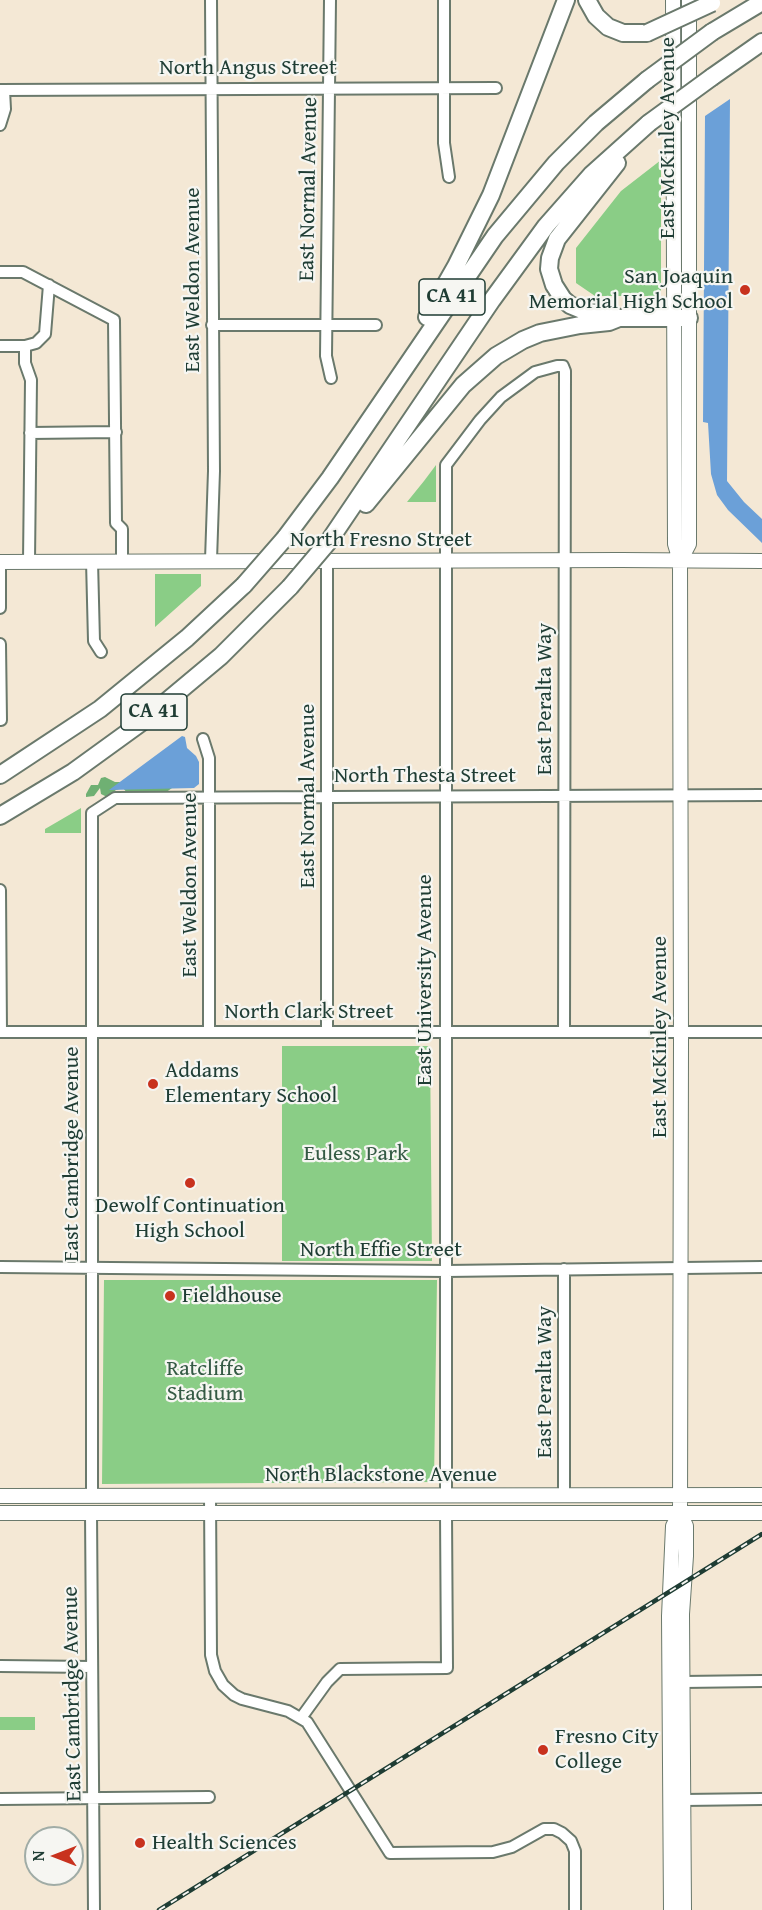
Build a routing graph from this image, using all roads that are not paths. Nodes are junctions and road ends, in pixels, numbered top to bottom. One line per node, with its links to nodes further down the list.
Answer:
1 (211, 0): 13 (street, East Weldon Avenue)
2 (330, 0): 11 (street, East Normal Avenue)
3 (444, 0): 12 (street)
4 (566, 0): 32 (highway)
5 (587, 0): 8 (highway, bridge)
6 (673, 0): 22 (main road, East McKinley Avenue)
7 (689, 0): 22 (main road, East McKinley Avenue)
8 (716, 2)
9 (762, 2): 32 (highway, CA 41, bridge)
10 (762, 42): 16 (highway, CA 41, bridge)
11 (329, 87): 12 (street, North Angus Street); 13 (street, North Angus Street); 24 (street, East Normal Avenue)
12 (444, 87): 14 (street, North Angus Street); 18 (street)
13 (212, 88): 15 (street, North Angus Street); 23 (street, East Weldon Avenue)
14 (496, 88)
15 (2, 90): 17 (street)
16 (649, 123): 21 (highway); 33 (highway, CA 41)
17 (0, 125)
18 (449, 177)
19 (0, 272): 20 (street)
20 (49, 285): 27 (street); 29 (street)
21 (619, 318): 22 (highway); 33 (highway)
22 (681, 318): 41 (main road, East McKinley Avenue)
23 (212, 325): 24 (street); 34 (street, East Weldon Avenue)
24 (327, 325): 25 (street); 28 (street, East Normal Avenue)
25 (376, 325)
26 (0, 346): 27 (street)
27 (25, 346): 30 (street)
28 (331, 378)
29 (116, 432): 30 (street); 38 (street)
30 (30, 433): 36 (street)
31 (446, 465): 35 (street, East Peralta Way); 40 (street, East University Avenue)
32 (330, 478): 49 (highway, CA 41, bridge)
33 (329, 541): 57 (highway, CA 41, bridge)
34 (211, 560): 38 (main road, North Fresno Street); 39 (main road, North Fresno Street)
35 (565, 560): 40 (main road, North Fresno Street); 41 (main road, North Fresno Street); 50 (street, East Peralta Way)
36 (29, 561): 37 (main road, North Fresno Street); 43 (main road, North Fresno Street)
37 (92, 561): 38 (main road, North Fresno Street); 46 (street)
38 (122, 561)
39 (327, 561): 40 (main road, North Fresno Street); 53 (street, East Normal Avenue)
40 (445, 561): 54 (street, East University Avenue)
41 (680, 561): 42 (main road, North Fresno Street); 55 (main road, East McKinley Avenue)
42 (762, 561)
43 (0, 562): 44 (street)
44 (0, 608)
45 (0, 644): 47 (street)
46 (101, 652)
47 (1, 720)
48 (203, 739): 52 (street, East Weldon Avenue)
49 (0, 775)
50 (564, 795): 54 (street, North Thesta Street); 55 (street, North Thesta Street); 65 (street, East Peralta Way)
51 (762, 795): 55 (street, North Thesta Street)
52 (209, 796): 53 (street, North Thesta Street); 56 (street, North Thesta Street); 63 (street, East Weldon Avenue)
53 (327, 796): 54 (street, North Thesta Street); 60 (street, East Normal Avenue)
54 (444, 796): 64 (street, East University Avenue)
55 (681, 796): 66 (main road, East McKinley Avenue)
56 (92, 813): 62 (street, East Cambridge Avenue)
57 (0, 816)
58 (0, 890): 59 (street)
59 (0, 962): 61 (street)
60 (327, 1031): 63 (street, North Clark Street); 64 (street, North Clark Street)
61 (1, 1032): 62 (street, North Clark Street)
62 (91, 1032): 63 (street, North Clark Street); 69 (street, East Cambridge Avenue)
63 (209, 1032)
64 (445, 1032): 65 (street, North Clark Street); 73 (street, East University Avenue)
65 (564, 1032): 66 (street, North Clark Street)
66 (681, 1032): 67 (street, North Clark Street); 70 (main road, East McKinley Avenue)
67 (762, 1032)
68 (0, 1267): 69 (street, North Effie Street)
69 (92, 1267): 73 (street, North Effie Street); 78 (street, East Cambridge Avenue)
70 (681, 1267): 71 (street, North Effie Street); 72 (street, North Effie Street); 82 (main road, East McKinley Avenue)
71 (762, 1267)
72 (564, 1269): 73 (street, North Effie Street); 75 (street, East Peralta Way)
73 (446, 1270): 80 (street, East University Avenue)
74 (176, 1495): 78 (main road, North Blackstone Avenue); 79 (main road, North Blackstone Avenue); 85 (main road)
75 (564, 1495): 81 (main road, North Blackstone Avenue); 82 (main road, North Blackstone Avenue); 89 (main road)
76 (762, 1495): 82 (main road, North Blackstone Avenue)
77 (0, 1496): 78 (main road, North Blackstone Avenue)
78 (92, 1496): 84 (main road)
79 (210, 1496): 80 (main road, North Blackstone Avenue); 86 (street)
80 (446, 1496): 81 (main road, North Blackstone Avenue); 87 (main road)
81 (537, 1496): 88 (main road)
82 (680, 1496): 90 (main road, East McKinley Avenue)
83 (0, 1513): 84 (main road, North Blackstone Avenue)
84 (32, 1513): 85 (main road, North Blackstone Avenue)
85 (91, 1513): 86 (main road, North Blackstone Avenue); 93 (street, East Cambridge Avenue)
86 (210, 1513): 87 (main road, North Blackstone Avenue); 96 (street)
87 (383, 1513): 88 (main road, North Blackstone Avenue)
88 (446, 1513): 89 (main road, North Blackstone Avenue); 96 (street)
89 (469, 1513): 90 (main road, North Blackstone Avenue)
90 (680, 1513): 91 (main road, North Blackstone Avenue); 95 (main road, East McKinley Avenue); 95 (main road, East McKinley Avenue)
91 (762, 1513)
92 (0, 1666): 93 (street)
93 (92, 1667): 99 (street, East Cambridge Avenue)
94 (762, 1681): 95 (street)
95 (676, 1682): 101 (main road); 104 (main road, East McKinley Avenue)
96 (301, 1718): 103 (street)
97 (209, 1797): 99 (street)
98 (0, 1799): 99 (street)
99 (94, 1799): 102 (street, East Cambridge Avenue)
100 (762, 1799): 101 (street)
101 (684, 1800): 105 (main road)
102 (94, 1910)
103 (575, 1910)
104 (671, 1910)
105 (684, 1910)

